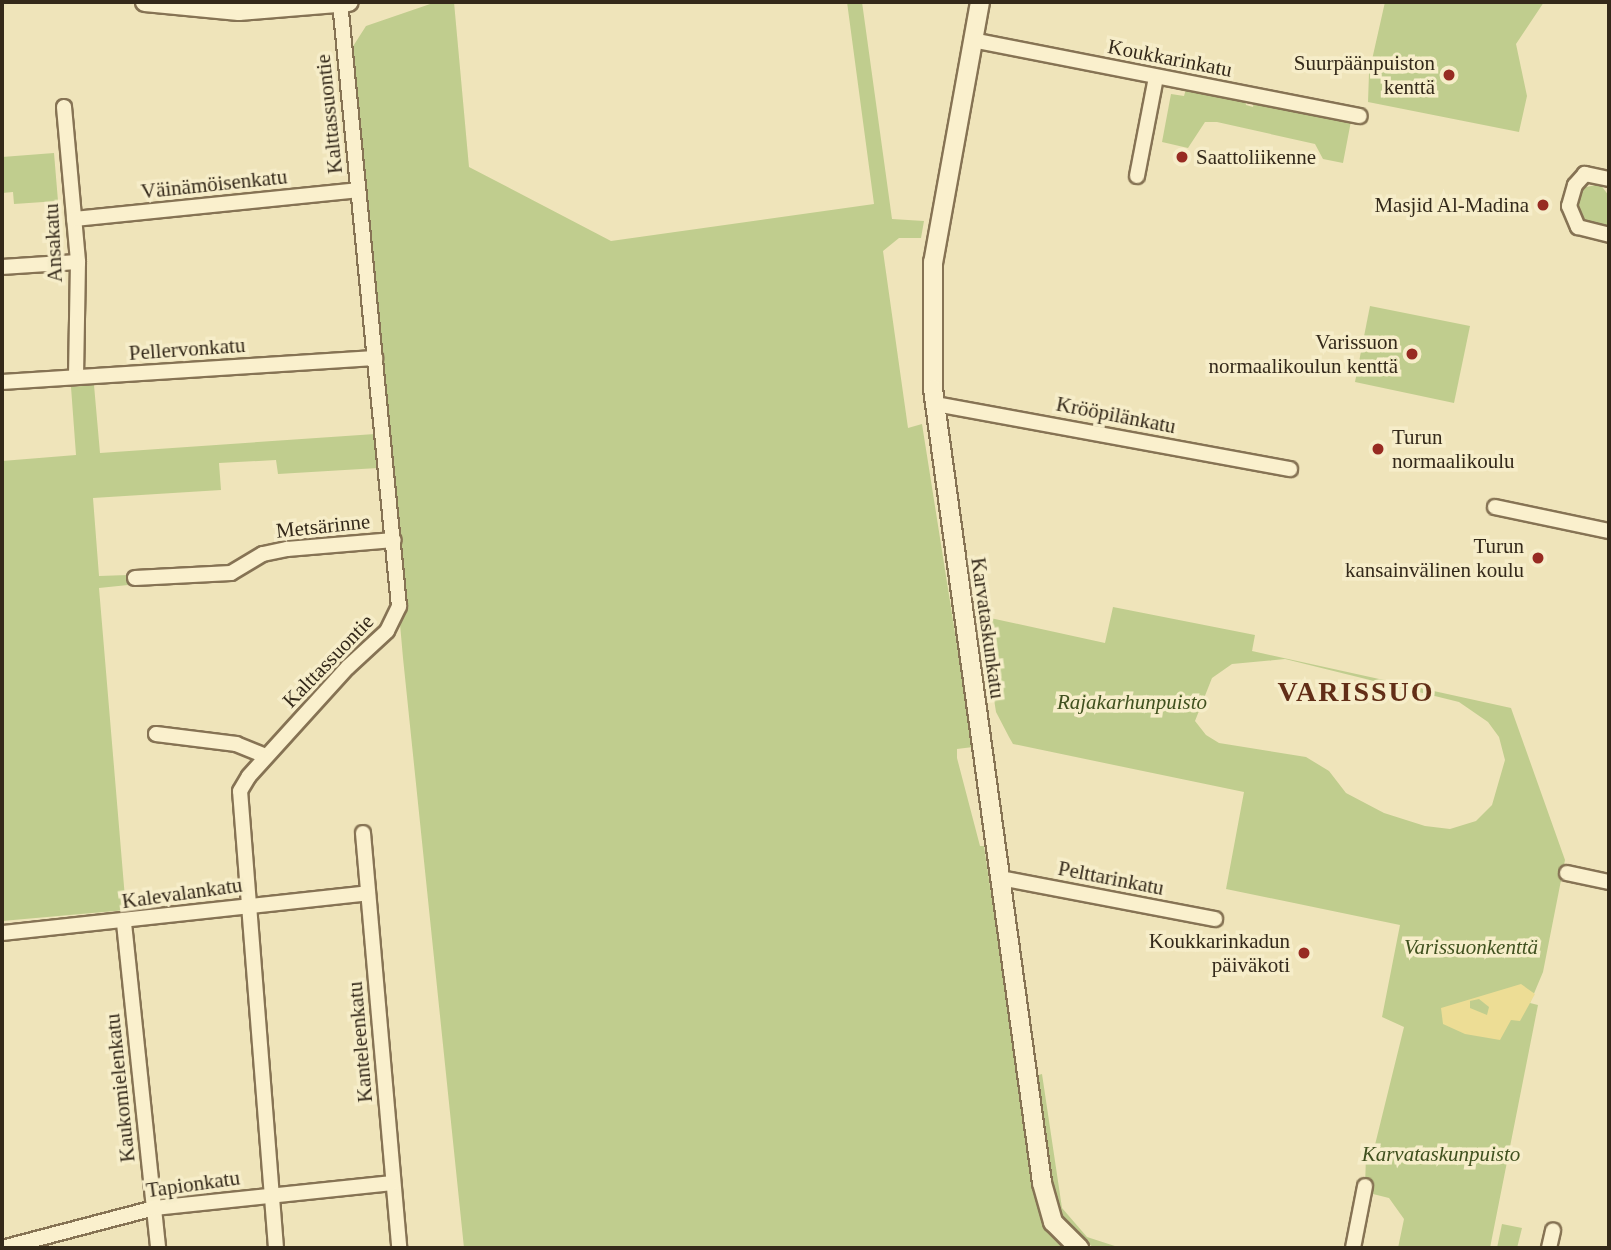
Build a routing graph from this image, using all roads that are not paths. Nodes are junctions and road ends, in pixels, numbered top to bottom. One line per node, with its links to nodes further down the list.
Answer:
1 (145, 2): 2 (street)
2 (343, 2): 10 (street, Kalttassuontie)
3 (980, 2): 4 (street, Karvataskunkatu)
4 (972, 40): 5 (street, Koukkarinkatu); 18 (street, Karvataskunkatu)
5 (1156, 77): 7 (street, Koukkarinkatu); 8 (street)
6 (64, 107): 11 (street, Ansakatu)
7 (1360, 116)
8 (1137, 176)
9 (1609, 179): 12 (street)
10 (358, 190): 11 (street, Väinämöisenkatu); 15 (street, Kalttassuontie)
11 (74, 219): 13 (street, Ansakatu)
12 (1609, 235)
13 (78, 262): 14 (street); 16 (street, Ansakatu)
14 (2, 267)
15 (375, 358): 16 (street, Pellervonkatu); 22 (street, Kalttassuontie)
16 (76, 377): 17 (street, Pellervonkatu)
17 (2, 382)
18 (935, 404): 19 (street, Krööpilänkatu); 28 (street, Karvataskunkatu)
19 (1290, 468)
20 (1495, 507): 21 (street)
21 (1609, 531)
22 (394, 540): 23 (street, Metsärinne); 25 (street, Kalttassuontie)
23 (135, 578)
24 (156, 734): 25 (street)
25 (267, 756): 31 (street, Kalttassuontie)
26 (362, 833): 30 (street, Kanteleenkatu)
27 (1567, 873): 29 (street)
28 (1000, 878): 32 (street, Pelttarinkatu); 45 (street, Karvataskunkatu)
29 (1609, 882)
30 (368, 893): 31 (street, Kalevalankatu); 35 (street, Kanteleenkatu)
31 (249, 904): 33 (street, Kalevalankatu); 37 (street, Kalttassuontie)
32 (1215, 919)
33 (124, 923): 34 (street, Kalevalankatu); 38 (street, Kaukomielenkatu)
34 (2, 933)
35 (393, 1183): 37 (street, Tapionkatu); 44 (street, Kanteleenkatu)
36 (1365, 1186): 46 (street)
37 (272, 1195): 38 (street, Tapionkatu); 43 (street, Kalttassuontie)
38 (154, 1208): 40 (street, Tapionkatu); 42 (street, Kaukomielenkatu)
39 (1553, 1230): 47 (street)
40 (50, 1243): 41 (street, Tapionkatu)
41 (2, 1248)
42 (158, 1248)
43 (276, 1248)
44 (399, 1248)
45 (1079, 1248)
46 (1353, 1248)
47 (1549, 1248)

